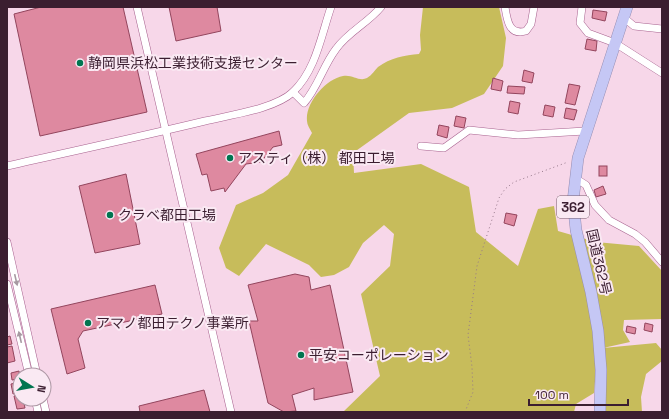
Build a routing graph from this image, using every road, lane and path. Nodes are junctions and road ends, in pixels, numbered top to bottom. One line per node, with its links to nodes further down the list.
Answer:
1 (137, 7): 12 (street)
2 (331, 7): 11 (street)
3 (381, 7): 11 (street)
4 (505, 7): 5 (street)
5 (534, 7)
6 (582, 7): 9 (street)
7 (625, 12): 8 (street); 9 (highway, 国道362号 / 362)
8 (662, 29)
9 (615, 43): 10 (street); 13 (highway, 国道362号 / 362)
10 (662, 74)
11 (293, 92): 12 (street)
12 (166, 131): 16 (street); 23 (street)
13 (586, 131): 14 (street); 15 (highway, 国道362号 / 362)
14 (421, 146)
15 (578, 158): 17 (highway, 国道362号 / 362); 24 (path)
16 (7, 166)
17 (575, 178): 19 (street); 25 (highway, 国道362号 / 362)
18 (7, 242): 22 (street, one-way to 22)
19 (662, 262)
20 (7, 284): 21 (street, one-way to 20)
21 (27, 367)
22 (35, 367)
23 (231, 412)
24 (465, 412)
25 (600, 412)

